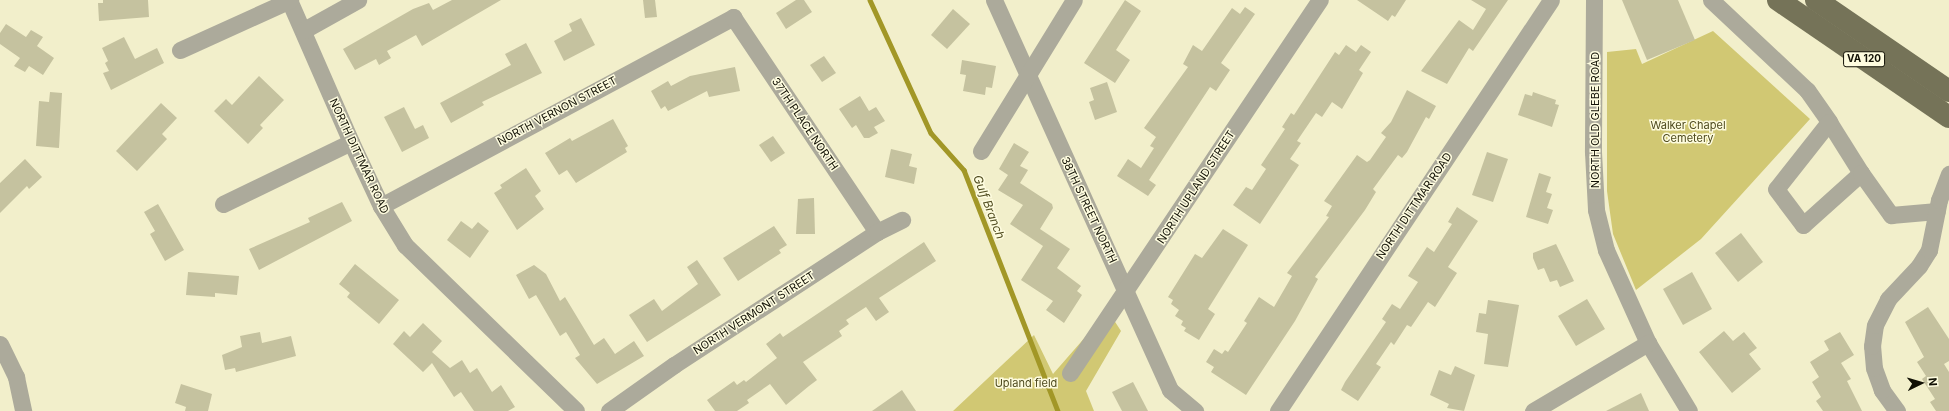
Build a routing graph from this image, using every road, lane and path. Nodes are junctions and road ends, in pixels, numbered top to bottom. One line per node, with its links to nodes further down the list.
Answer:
1 (290, 0): 12 (street, NORTH DITTMAR ROAD); 13 (street)
2 (358, 0): 12 (street)
3 (994, 0): 14 (street, 38TH STREET NORTH)
4 (1074, 0): 14 (street)
5 (1320, 0): 27 (street, NORTH UPLAND STREET)
6 (1551, 0): 35 (street, NORTH DITTMAR ROAD)
7 (1594, 0): 28 (street, NORTH OLD GLEBE ROAD)
8 (1712, 0): 17 (street)
9 (1778, 0): 16 (main road, VA 120)
10 (1816, 0): 15 (main road, VA 120)
11 (733, 16): 23 (street, NORTH VERNON STREET); 26 (street, 37TH PLACE NORTH)
12 (304, 30): 18 (street, NORTH DITTMAR ROAD)
13 (180, 50)
14 (1027, 76): 19 (street); 27 (street, 38TH STREET NORTH)
15 (1949, 91)
16 (1949, 117)
17 (1829, 122): 20 (street); 20 (street)
18 (351, 142): 22 (street); 23 (street, NORTH DITTMAR ROAD)
19 (981, 151)
20 (1861, 173): 24 (street)
21 (1949, 174): 24 (street)
22 (223, 204)
23 (381, 206): 32 (street, NORTH DITTMAR ROAD)
24 (1937, 210): 38 (street)
25 (902, 220): 26 (street, NORTH VERMONT STREET)
26 (877, 232): 33 (street, NORTH VERMONT STREET)
27 (1127, 292): 30 (street, NORTH UPLAND STREET); 34 (street, 38TH STREET NORTH)
28 (1648, 343): 36 (street); 37 (street, NORTH OLD GLEBE ROAD)
29 (0, 344): 31 (street)
30 (1070, 374)
31 (23, 411)
32 (576, 411)
33 (609, 411)
34 (1195, 411)
35 (1278, 411)
36 (1533, 411)
37 (1689, 411)
38 (1897, 411)

